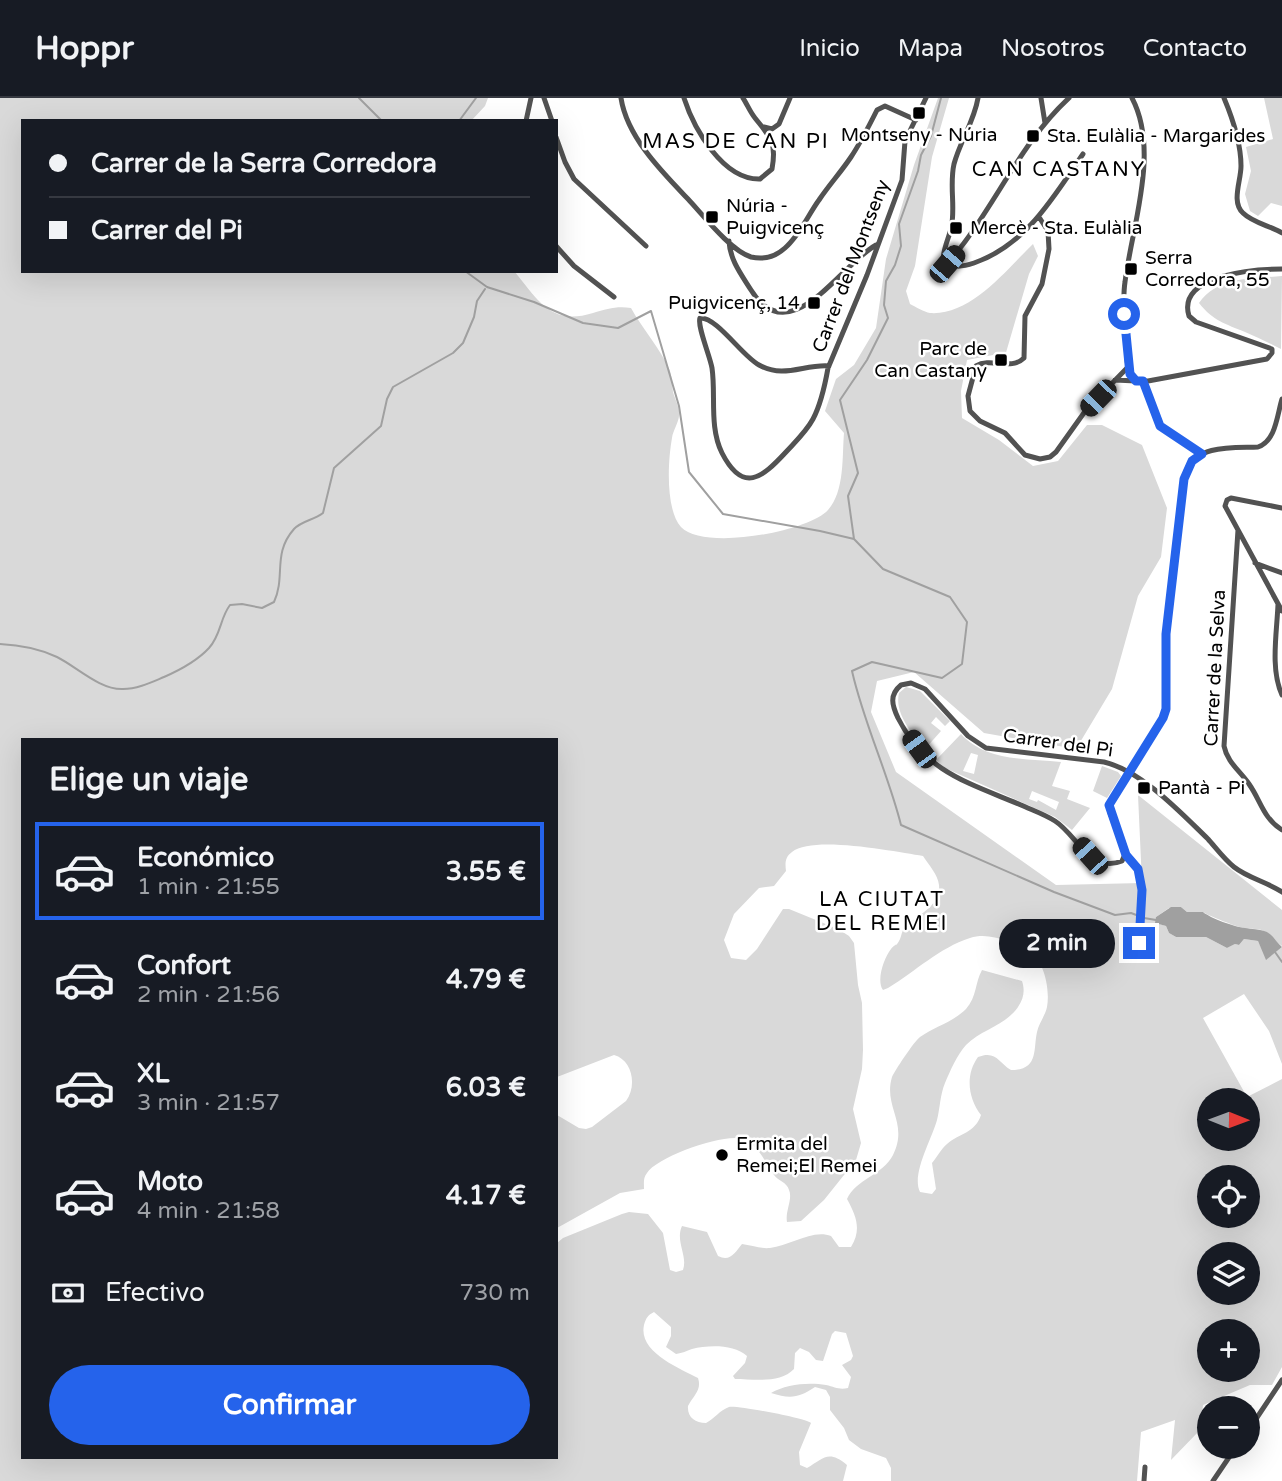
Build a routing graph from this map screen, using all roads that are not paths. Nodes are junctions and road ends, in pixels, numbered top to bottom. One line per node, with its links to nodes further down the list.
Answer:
1 (531, 98): 13 (street)
2 (544, 98): 14 (street)
3 (621, 98): 22 (street)
4 (684, 98): 17 (street)
5 (743, 98): 17 (street)
6 (790, 98): 17 (street)
7 (926, 98): 15 (street, Carrer del Montseny)
8 (978, 98): 26 (street)
9 (1041, 98): 16 (street)
10 (1069, 98): 16 (street)
11 (1132, 98): 30 (street)
12 (1224, 98): 21 (street)
13 (526, 119)
14 (551, 119)
15 (916, 120): 22 (street); 23 (street, Carrer del Montseny)
16 (1045, 122): 26 (street)
17 (764, 127)
18 (558, 143): 24 (street)
19 (1083, 154): 20 (street)
20 (1038, 217): 26 (street); 31 (street)
21 (1282, 233)
22 (729, 241): 23 (street)
23 (877, 245): 29 (street, Carrer del Montseny)
24 (646, 246)
25 (558, 248): 28 (street)
26 (947, 264)
27 (1282, 269): 32 (street)
28 (614, 297)
29 (829, 366): 29 (street, Carrer del Montseny)
30 (1128, 368): 31 (street); 32 (street)
31 (1115, 380): 32 (street)
32 (1140, 381): 34 (street)
33 (1282, 399): 34 (street)
34 (1202, 454): 41 (street)
35 (1282, 508): 36 (street)
36 (1238, 530): 37 (street); 42 (street, Carrer de la Selva)
37 (1255, 563): 38 (street); 39 (street)
38 (1282, 573)
39 (1280, 608): 40 (street)
40 (1282, 695)
41 (1130, 772): 43 (street, Carrer del Pi); 43 (street, Carrer del Pi); 44 (street)
42 (1282, 830)
43 (1126, 855): 45 (street, Carrer del Pi)
44 (1282, 892)
45 (1139, 943)
46 (1282, 1380): 47 (street)
47 (1260, 1413)
48 (1228, 1459): 51 (street)
49 (1144, 1467): 50 (street)
50 (1144, 1481)
51 (1213, 1481)

